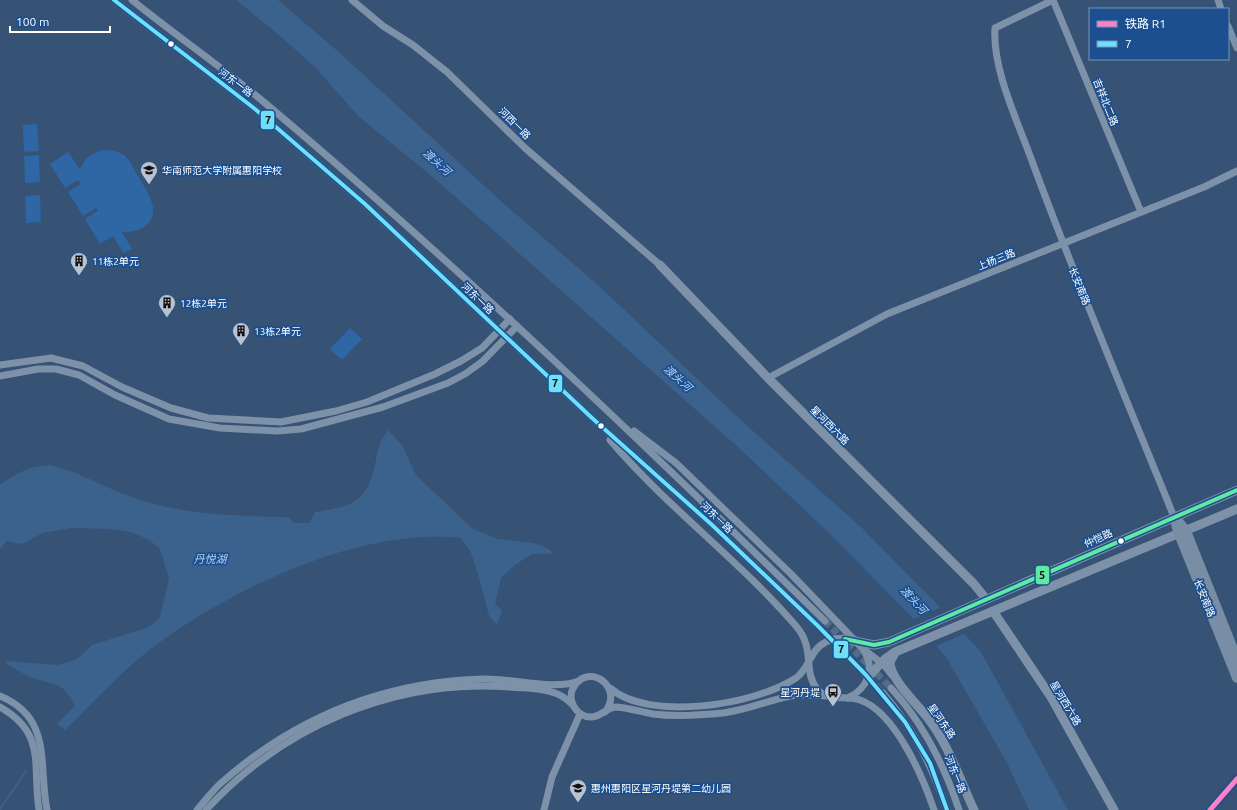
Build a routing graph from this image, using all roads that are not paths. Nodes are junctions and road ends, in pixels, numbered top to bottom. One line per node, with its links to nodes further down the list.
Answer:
1 (114, 0): 13 (street, 河东一路)
2 (132, 0): 11 (street, 河东一路)
3 (352, 0): 10 (street, 河西一路)
4 (1053, 0): 8 (street, 吉祥北二路); 9 (street, 长安南路)
5 (1229, 28): 6 (street)
6 (1237, 48)
7 (1237, 171): 8 (street, 上杨三路)
8 (1141, 212): 9 (street, 上杨三路)
9 (1062, 243): 17 (street, 上杨三路); 22 (street, 长安南路)
10 (660, 265): 17 (street, 星河西六路)
11 (510, 319): 12 (street, 河东一路); 13 (street)
12 (517, 326): 14 (street); 18 (street, 河东一路)
13 (499, 331): 14 (street, 河东一路); 15 (street)
14 (506, 338): 16 (street); 19 (street, 河东一路)
15 (0, 365)
16 (0, 376)
17 (768, 378): 24 (street, 星河西六路)
18 (613, 415): 26 (street, 河东一路); 29 (street)
19 (592, 418): 27 (street, 河东一路); 33 (street)
20 (1237, 490): 22 (street, 仲恺路)
21 (1237, 509): 23 (street)
22 (1174, 517): 23 (main road, 长安南路); 24 (street, 仲恺路)
23 (1182, 532): 25 (street); 31 (main road, 长安南路); 35 (main road, 长安南路)
24 (986, 599): 29 (street, 仲恺路)
25 (993, 611): 30 (street); 57 (street, 星河西六路)
26 (825, 620)
27 (817, 625)
28 (845, 639): 29 (street); 33 (street)
29 (859, 645): 32 (street); 34 (street)
30 (896, 652): 32 (street); 37 (street, 星河东路)
31 (1237, 659)
32 (881, 662): 34 (street); 37 (street)
33 (809, 664): 38 (street); 42 (street)
34 (869, 676): 43 (street)
35 (1237, 678)
36 (579, 681): 38 (street); 44 (street); 50 (street)
37 (900, 684): 56 (street, 星河东路)
38 (609, 687): 46 (street)
39 (891, 688): 55 (street, 河东一路)
40 (883, 693): 54 (street, 河东一路)
41 (0, 696): 49 (street)
42 (827, 696): 43 (street); 46 (street)
43 (848, 698): 53 (street)
44 (572, 704): 47 (street); 51 (street)
45 (0, 707): 48 (street)
46 (605, 712): 47 (street)
47 (580, 714): 52 (street)
48 (39, 810)
49 (47, 810)
50 (197, 810)
51 (206, 810)
52 (544, 810)
53 (934, 810)
54 (947, 810)
55 (959, 810)
56 (974, 810)
57 (1114, 810)

